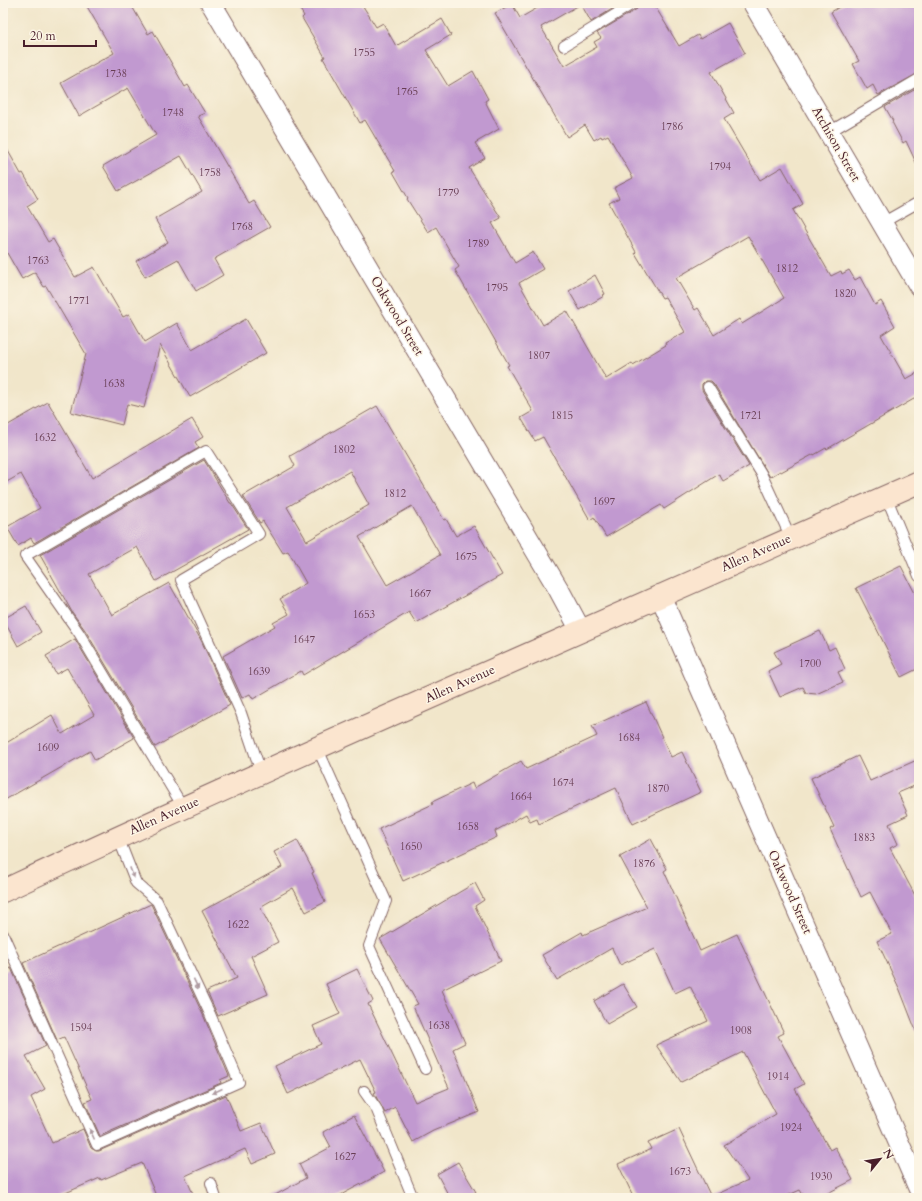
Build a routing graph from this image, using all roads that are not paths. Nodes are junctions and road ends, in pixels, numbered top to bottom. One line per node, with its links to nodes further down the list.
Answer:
1 (211, 3): 16 (street, Oakwood Street)
2 (634, 3): 4 (lane)
3 (753, 3): 6 (street, Atchison Street)
4 (564, 46)
5 (919, 79): 6 (lane)
6 (828, 132): 8 (street, Atchison Street)
7 (919, 202): 8 (lane)
8 (882, 223): 9 (street, Atchison Street)
9 (919, 286)
10 (708, 387): 13 (lane)
11 (919, 482): 12 (street, Allen Avenue)
12 (886, 496): 13 (street, Allen Avenue); 14 (lane)
13 (791, 538): 15 (street, Allen Avenue)
14 (919, 576)
15 (660, 594): 16 (street, Allen Avenue); 26 (street, Oakwood Street)
16 (581, 631): 17 (street, Allen Avenue)
17 (317, 747): 18 (street, Allen Avenue); 23 (lane)
18 (261, 772): 19 (street, Allen Avenue); 19 (lane)
19 (183, 807): 20 (street, Allen Avenue)
20 (118, 837): 21 (street, Allen Avenue); 22 (lane, one-way to 22)
21 (3, 891)
22 (3, 934)
23 (425, 1069)
24 (364, 1091): 28 (lane)
25 (211, 1183): 27 (lane)
26 (919, 1189)
27 (216, 1198)
28 (413, 1198)

